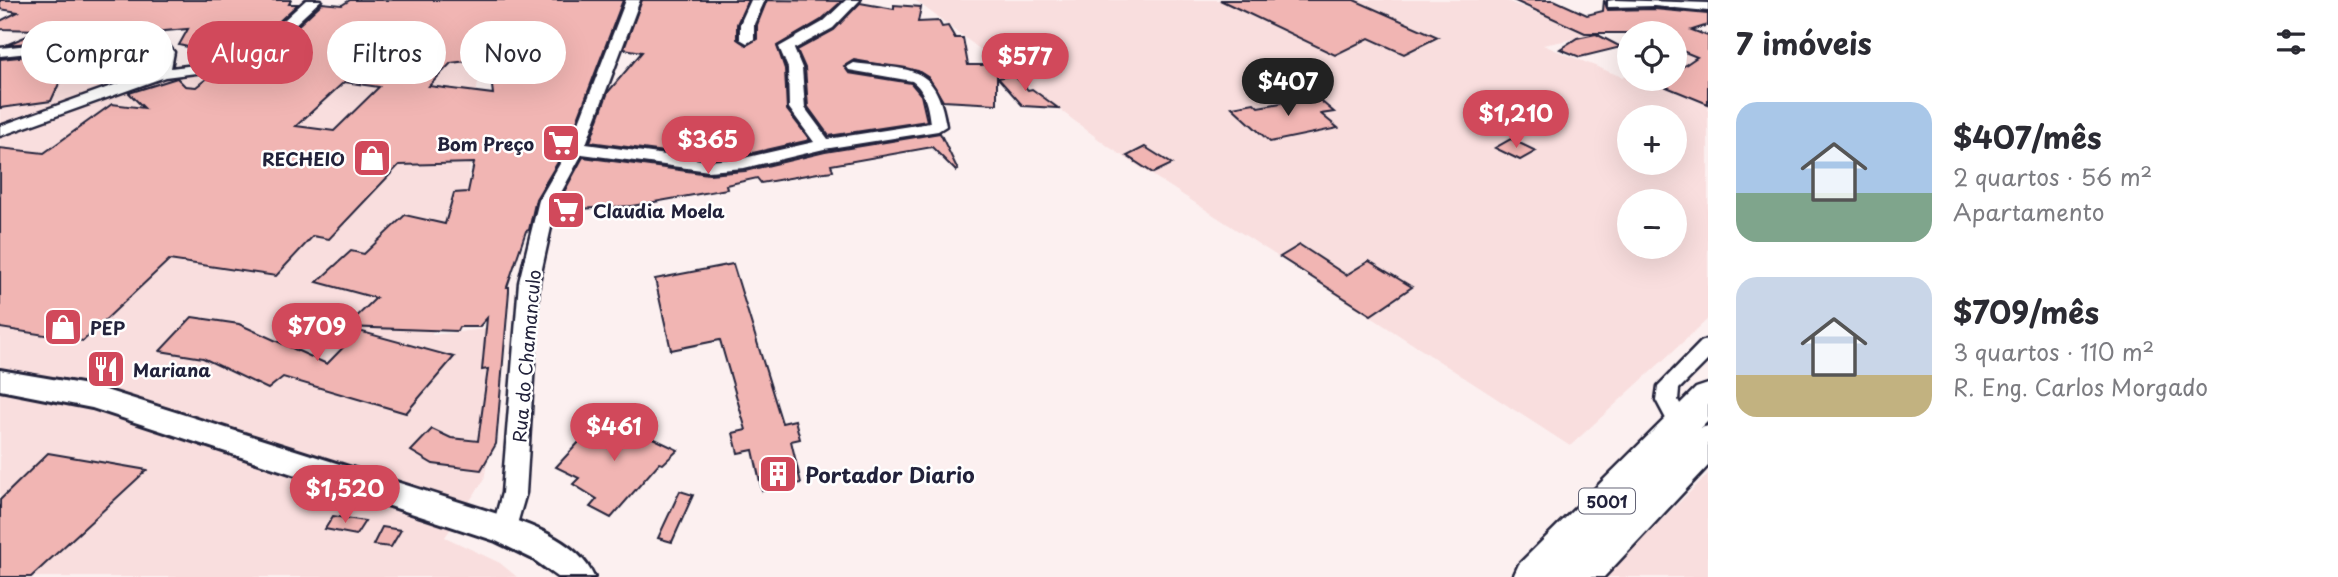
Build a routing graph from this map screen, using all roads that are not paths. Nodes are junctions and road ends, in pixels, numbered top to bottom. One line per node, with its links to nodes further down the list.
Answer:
1 (314, 0): 11 (street)
2 (633, 0): 14 (street, Rua do Chamanculo)
3 (758, 0): 7 (street)
4 (853, 0): 15 (street)
5 (1613, 4): 6 (street)
6 (1708, 7)
7 (747, 39)
8 (21, 50): 9 (street)
9 (0, 52)
10 (854, 67): 15 (street)
11 (173, 72)
12 (132, 84): 13 (street)
13 (0, 131)
14 (579, 143): 15 (street); 21 (street, Rua do Chamanculo)
15 (824, 144)
16 (1708, 347): 19 (street)
17 (0, 380): 21 (street)
18 (1708, 398): 19 (highway, 5001)
19 (1694, 433): 20 (highway, 5001); 23 (highway, 5001)
20 (1693, 472): 24 (highway, 5001)
21 (504, 530): 22 (street)
22 (578, 577)
23 (1534, 577)
24 (1577, 577)

